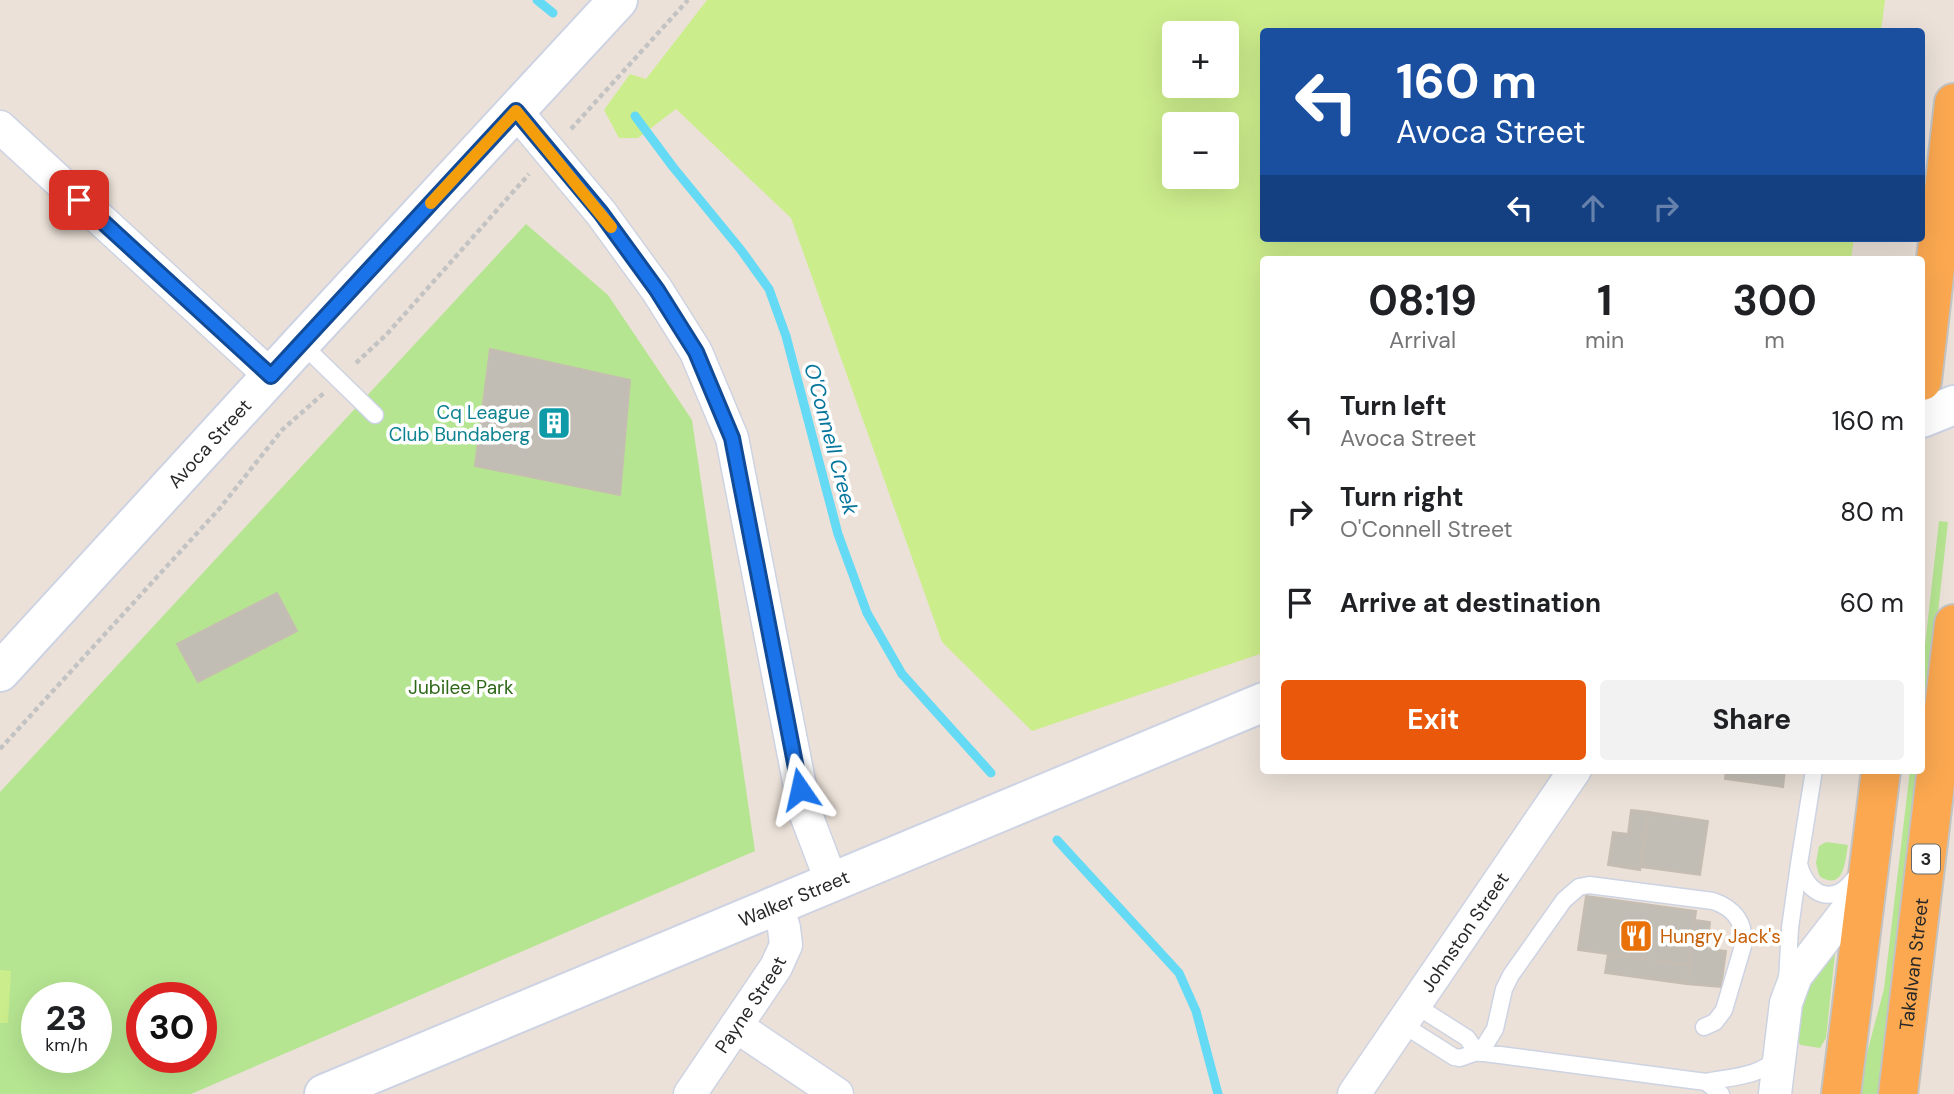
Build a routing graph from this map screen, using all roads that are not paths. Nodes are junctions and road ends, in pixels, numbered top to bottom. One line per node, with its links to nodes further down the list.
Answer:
1 (618, 0): 3 (street, Avoca Street)
2 (1954, 103): 6 (highway)
3 (516, 111): 5 (street, Avoca Street); 19 (street)
4 (0, 127): 7 (street)
5 (301, 343): 7 (street, Avoca Street); 9 (lane)
6 (1925, 354)
7 (271, 376): 12 (street, Avoca Street)
8 (1954, 405): 10 (street)
9 (375, 415)
10 (1925, 417)
11 (1954, 624): 35 (highway, Takalvan Street / 3)
12 (0, 672)
13 (1260, 704): 19 (street, Walker Street)
14 (1572, 774): 22 (street, Johnston Street)
15 (1813, 774): 17 (lane)
16 (1881, 774): 18 (highway)
17 (1799, 864): 18 (lane); 21 (lane)
18 (1870, 869): 21 (street); 34 (highway)
19 (832, 883): 20 (street, Walker Street)
20 (776, 906): 23 (street, Payne Street); 28 (street, Walker Street)
21 (1786, 1003): 25 (street)
22 (1408, 1014): 26 (lane); 26 (lane); 31 (street, Johnston Street)
23 (736, 1026): 29 (street, Payne Street); 30 (street)
24 (1704, 1027): 26 (lane)
25 (1780, 1052): 27 (lane); 33 (street)
26 (1478, 1053): 27 (lane)
27 (1706, 1082): 32 (lane)
28 (324, 1094)
29 (690, 1094)
30 (837, 1094)
31 (1354, 1094)
32 (1721, 1094)
33 (1775, 1094)
34 (1841, 1094)
35 (1898, 1094)

